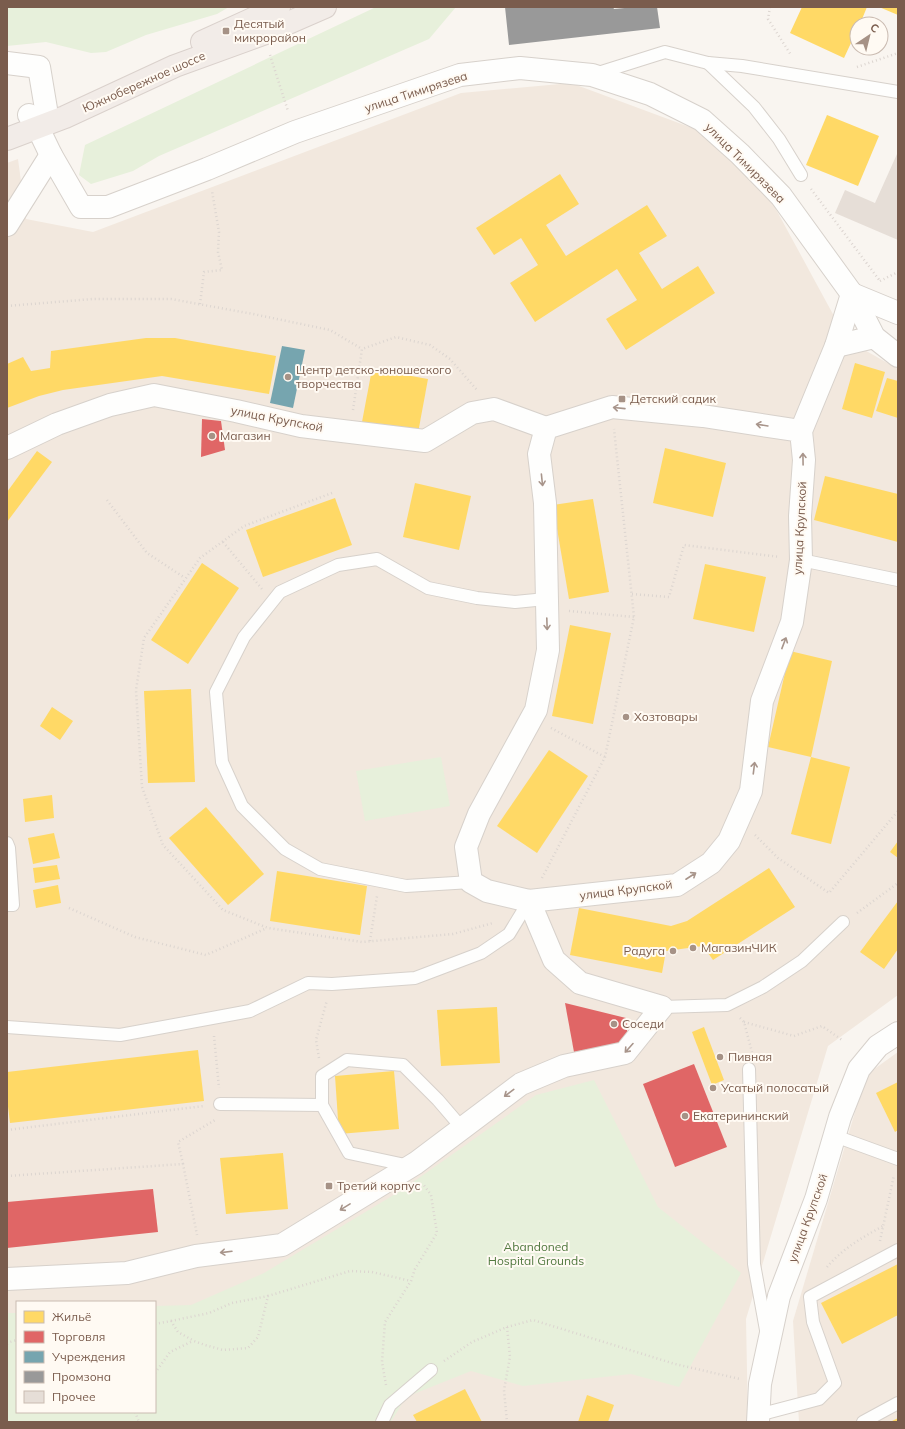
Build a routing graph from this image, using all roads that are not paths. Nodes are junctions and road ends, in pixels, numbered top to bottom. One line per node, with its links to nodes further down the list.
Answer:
1 (279, 7): 7 (highway, Южнобережное шоссе)
2 (325, 7): 7 (highway, Южнобережное шоссе)
3 (7, 63): 7 (street)
4 (708, 63): 5 (lane); 6 (lane); 10 (lane)
5 (592, 75): 9 (street, улица Тимирязева); 12 (street, улица Тимирязева)
6 (898, 92)
7 (45, 117): 8 (highway, Южнобережное шоссе); 9 (street); 9 (street)
8 (9, 133): 9 (street)
9 (51, 155): 11 (street)
10 (801, 175)
11 (7, 225)
12 (852, 294): 13 (street); 14 (street, улица Тимирязева); 15 (street)
13 (889, 309)
14 (874, 337): 15 (street); 16 (street, улица Тимирязева)
15 (836, 346): 18 (street)
16 (898, 356)
17 (546, 428): 18 (street, one-way to 17); 19 (street, улица Крупской); 22 (street, one-way to 22)
18 (801, 431): 20 (street, улица Крупской, one-way to 18)
19 (7, 448)
20 (801, 560): 21 (lane); 26 (street, улица Крупской, one-way to 20)
21 (898, 580)
22 (546, 604): 24 (street, one-way to 24); 24 (lane)
23 (7, 843): 25 (lane)
24 (471, 882): 26 (street, улица Крупской)
25 (7, 905)
26 (525, 908): 28 (street); 29 (lane)
27 (843, 922): 28 (lane)
28 (662, 1007): 34 (street, one-way to 34)
29 (7, 1026)
30 (898, 1032): 35 (street, улица Крупской)
31 (749, 1069): 40 (lane)
32 (220, 1104): 33 (lane)
33 (322, 1104): 34 (lane); 37 (lane)
34 (462, 1128): 37 (street)
35 (835, 1136): 36 (lane); 40 (street, улица Крупской)
36 (898, 1159)
37 (410, 1166): 39 (street, one-way to 39)
38 (898, 1250): 43 (lane)
39 (7, 1279)
40 (768, 1342): 43 (street, улица Крупской)
41 (431, 1370): 44 (lane)
42 (898, 1403): 45 (lane)
43 (758, 1418)
44 (382, 1422)
45 (863, 1422)

